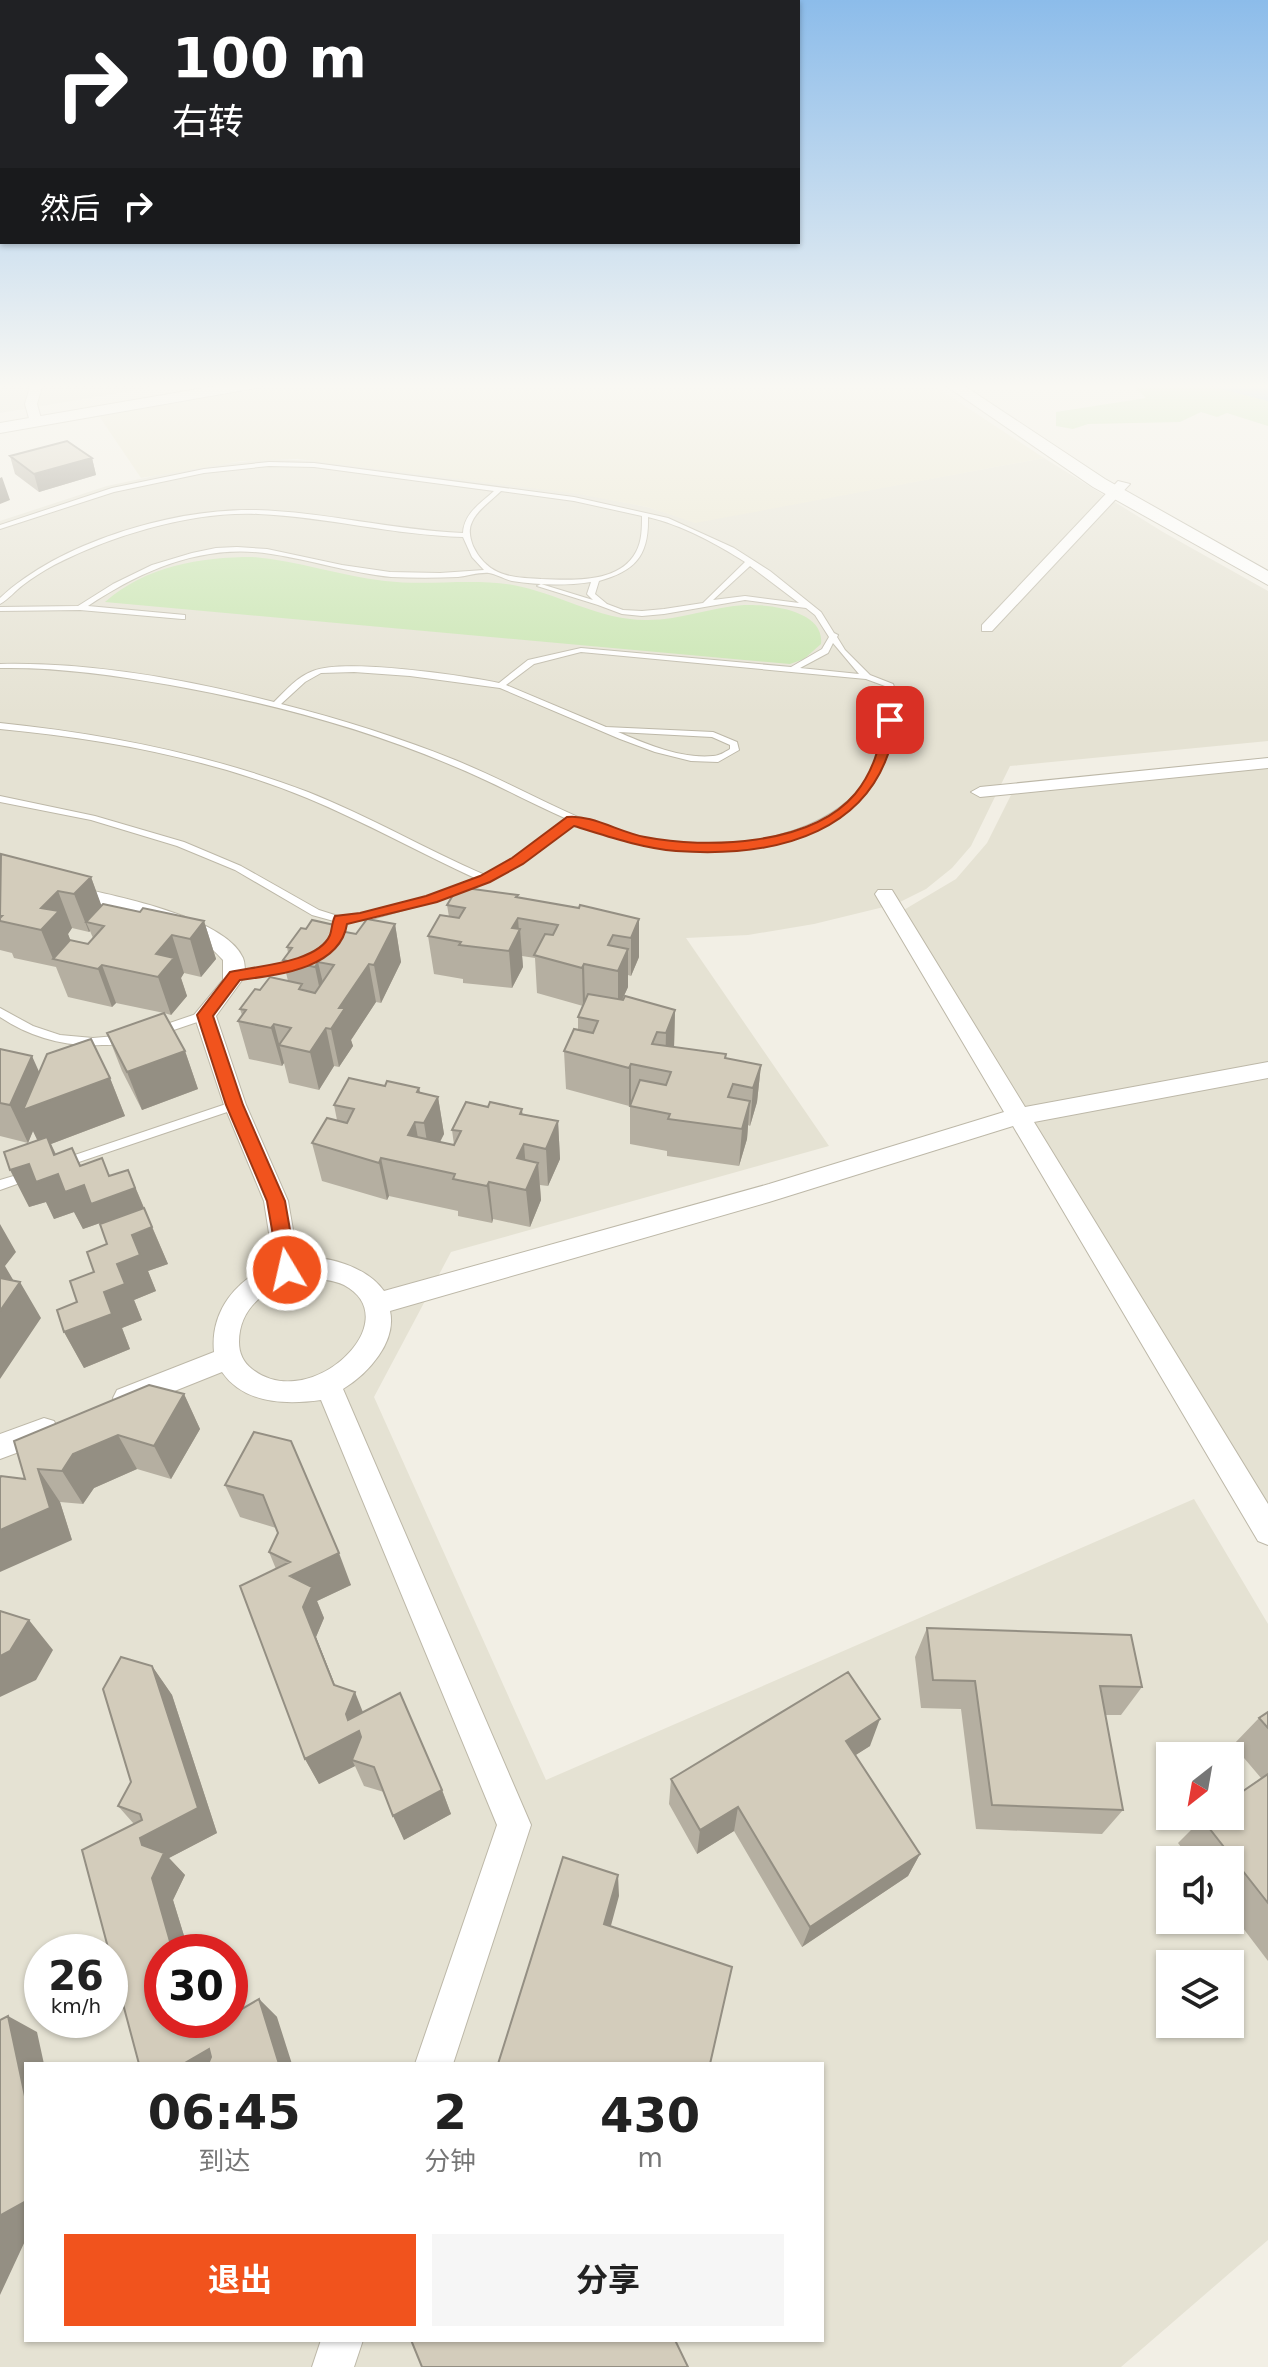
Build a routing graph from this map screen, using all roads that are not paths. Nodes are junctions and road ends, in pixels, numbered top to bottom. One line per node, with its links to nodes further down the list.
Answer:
1 (102, 493): 8 (lane)
2 (496, 493): 9 (lane)
3 (533, 493): 7 (lane)
4 (1113, 493): 23 (street)
5 (1127, 493): 13 (street)
6 (1128, 493): 11 (street)
7 (645, 514): 10 (lane); 15 (lane)
8 (0, 527)
9 (466, 535): 12 (lane); 16 (lane)
10 (750, 562): 17 (lane); 19 (lane)
11 (1268, 569)
12 (490, 571): 14 (lane); 20 (lane)
13 (1268, 579)
14 (523, 580): 15 (lane); 18 (lane)
15 (595, 581): 18 (lane)
16 (0, 602)
17 (704, 605): 18 (lane); 19 (lane)
18 (606, 606)
19 (810, 606): 24 (lane)
20 (80, 608): 21 (lane); 22 (lane)
21 (0, 609)
22 (182, 617)
23 (987, 628)
24 (834, 635): 26 (lane); 27 (lane)
25 (0, 666): 29 (lane)
26 (792, 669): 27 (lane); 28 (lane)
27 (867, 677): 35 (lane)
28 (501, 685): 29 (lane); 31 (lane)
29 (276, 704): 35 (lane)
30 (0, 726): 36 (lane)
31 (609, 729): 31 (lane)
32 (1268, 763): 33 (street)
33 (980, 792)
34 (0, 799): 36 (lane)
35 (572, 820): 36 (lane)
36 (485, 879)
37 (56, 889): 40 (street)
38 (885, 894): 45 (street)
39 (306, 959): 40 (lane)
40 (235, 976): 42 (street)
41 (0, 1012): 42 (lane)
42 (205, 1015): 44 (street)
43 (1268, 1070): 45 (street)
44 (235, 1105): 46 (lane); 47 (street)
45 (1019, 1116): 48 (street); 54 (street)
46 (0, 1185)
47 (287, 1270): 48 (street); 49 (street)
48 (377, 1304): 50 (street)
49 (229, 1358): 50 (street); 51 (street)
50 (328, 1385): 55 (street)
51 (100, 1408)
52 (71, 1419): 53 (street)
53 (0, 1447)
54 (1268, 1531)
55 (435, 2062)
56 (341, 2342): 57 (street)
57 (333, 2367)

